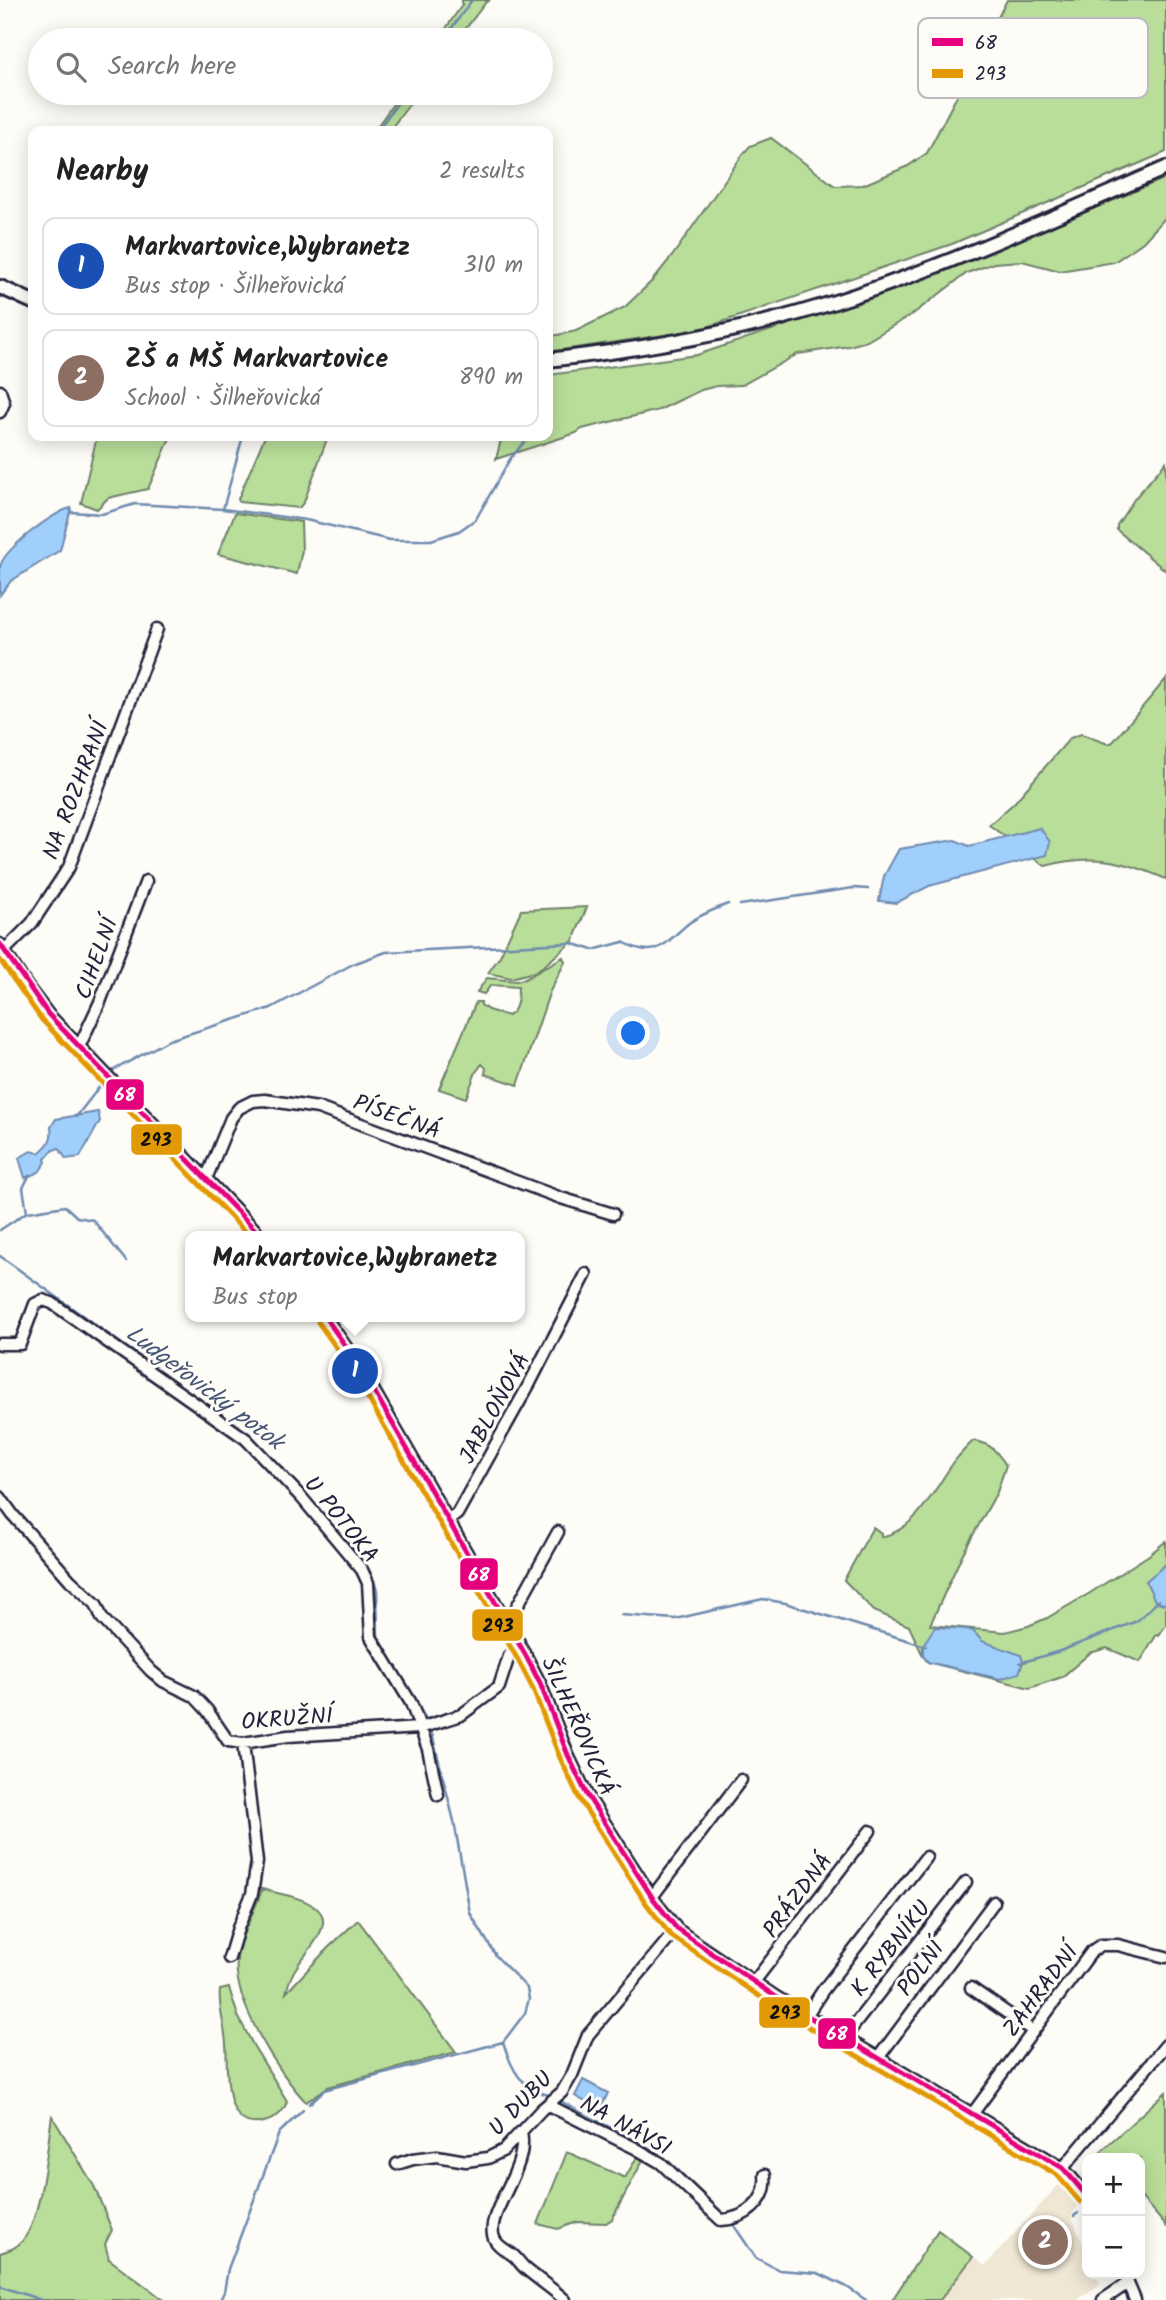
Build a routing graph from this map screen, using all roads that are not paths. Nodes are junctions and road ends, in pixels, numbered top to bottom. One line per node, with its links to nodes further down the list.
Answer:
1 (1166, 168): 4 (main road)
2 (0, 288): 3 (main road)
3 (28, 300)
4 (553, 359)
5 (0, 391): 6 (street)
6 (0, 412)
7 (157, 629): 9 (street, NA ROZHRANÍ)
8 (146, 881): 10 (street, CIHELNÍ)
9 (2, 947): 10 (street)
10 (79, 1047): 11 (street)
11 (206, 1179): 12 (street, PÍSEČNÁ); 13 (street)
12 (613, 1214)
13 (256, 1231)
14 (586, 1274): 20 (street, JABLOŇOVÁ)
15 (329, 1322): 20 (street, ŠILHEŘOVICKÁ)
16 (0, 1344): 24 (street, U POTOKA)
17 (0, 1497): 19 (street, OKRUŽNÍ)
18 (0, 1511): 19 (street)
19 (13, 1515): 25 (street, OKRUŽNÍ)
20 (449, 1520): 22 (street, ŠILHEŘOVICKÁ)
21 (558, 1532): 22 (street)
22 (505, 1618): 23 (street, ŠILHEŘOVICKÁ)
23 (519, 1642): 24 (street, OKRUŽNÍ); 31 (street, ŠILHEŘOVICKÁ)
24 (420, 1728): 25 (street, OKRUŽNÍ); 27 (street, U POTOKA)
25 (243, 1743): 35 (street)
26 (741, 1780): 31 (street)
27 (438, 1795)
28 (870, 1831): 36 (street, PRÁZDNÁ)
29 (926, 1857): 38 (street)
30 (965, 1882): 40 (street, K RYBNÍKU)
31 (652, 1897): 33 (street, ŠILHEŘOVICKÁ)
32 (994, 1902): 42 (street, POLNÍ)
33 (677, 1928): 36 (street, ŠILHEŘOVICKÁ); 43 (street, U DUBU)
34 (1165, 1956): 39 (street, ZAHRADNÍ)
35 (229, 1958)
36 (754, 1982): 38 (street, ŠILHEŘOVICKÁ)
37 (971, 1988): 39 (street)
38 (806, 2016): 40 (street, ŠILHEŘOVICKÁ)
39 (1033, 2031): 44 (street, ZAHRADNÍ)
40 (844, 2038): 42 (street, ŠILHEŘOVICKÁ)
41 (1166, 2045): 47 (street)
42 (878, 2058): 44 (street, ŠILHEŘOVICKÁ)
43 (548, 2105): 45 (street, U DUBU); 48 (street, NA NÁVSI)
44 (973, 2113): 47 (street, ŠILHEŘOVICKÁ)
45 (521, 2133): 46 (street, U DUBU); 52 (street)
46 (397, 2164)
47 (1063, 2168): 49 (street, ŠILHEŘOVICKÁ)
48 (765, 2175)
49 (1082, 2190)
50 (1125, 2279): 53 (street)
51 (1126, 2279): 54 (street)
52 (565, 2300)
53 (1103, 2300)
54 (1135, 2300)

